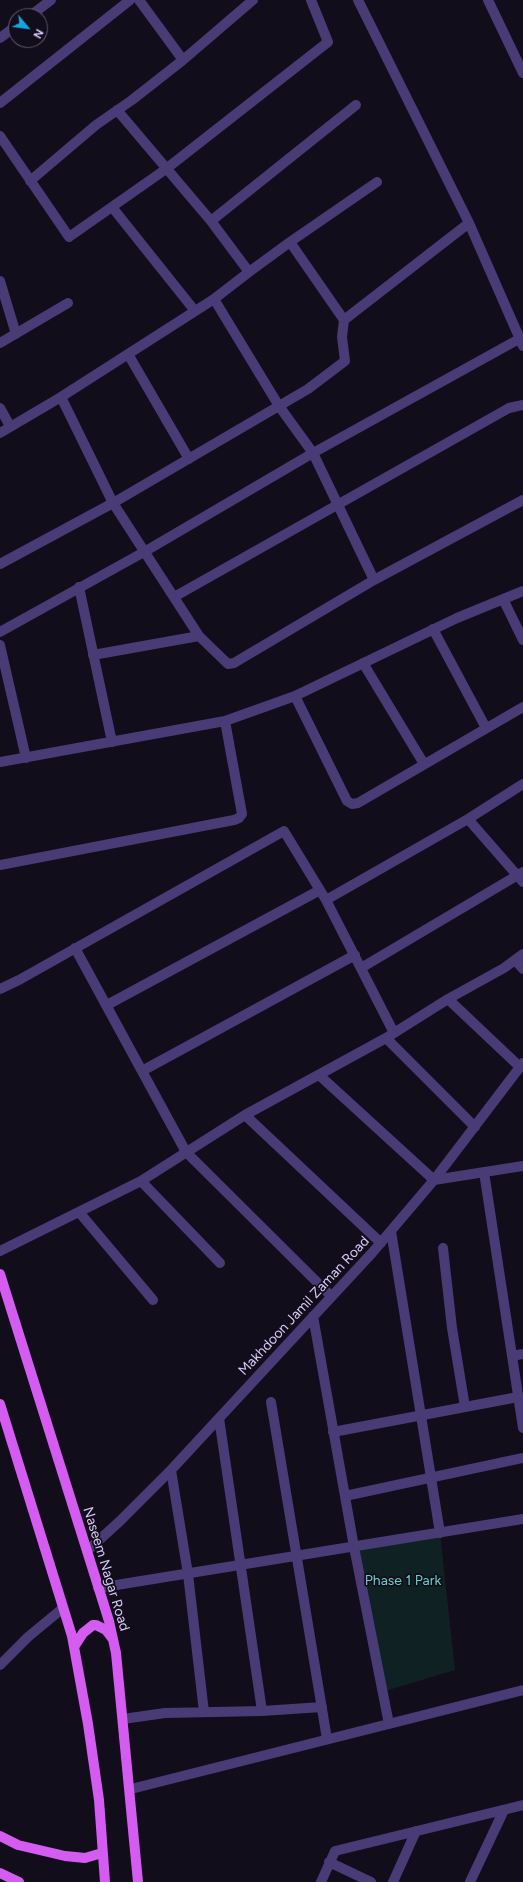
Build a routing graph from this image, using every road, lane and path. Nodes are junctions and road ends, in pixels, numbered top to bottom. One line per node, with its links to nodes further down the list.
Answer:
1 (51, 0): 8 (street)
2 (130, 0): 11 (street)
3 (139, 0): 9 (street)
4 (253, 0): 9 (street)
5 (311, 0): 16 (street)
6 (358, 0): 21 (street)
7 (488, 0): 10 (street)
8 (40, 8)
9 (183, 60): 13 (street)
10 (523, 73)
11 (0, 102)
12 (356, 104): 20 (street)
13 (117, 110): 16 (street); 17 (street)
14 (0, 136): 15 (street)
15 (4, 149): 17 (street)
16 (166, 169): 19 (street); 20 (street)
17 (30, 181): 19 (street)
18 (377, 182): 22 (street)
19 (112, 207): 27 (street)
20 (211, 221): 23 (street)
21 (470, 223): 28 (street); 30 (street)
22 (290, 242): 23 (street); 28 (street)
23 (249, 272): 25 (street)
24 (0, 281): 29 (street)
25 (214, 299): 27 (street); 35 (street)
26 (68, 303): 29 (street)
27 (195, 311): 32 (street)
28 (344, 320): 35 (street)
29 (16, 334): 31 (street)
30 (521, 342): 39 (street)
31 (0, 343)
32 (128, 354): 33 (street); 40 (street)
33 (61, 397): 37 (street); 42 (street)
34 (523, 405): 43 (street)
35 (279, 406): 39 (street); 40 (street)
36 (0, 408): 37 (street)
37 (10, 426): 38 (street)
38 (0, 432)
39 (313, 453): 43 (street); 44 (street)
40 (189, 459): 42 (street)
41 (523, 500): 46 (street)
42 (113, 503): 44 (street); 45 (street)
43 (337, 506): 46 (street); 49 (street)
44 (144, 552): 47 (street); 49 (street)
45 (0, 564)
46 (374, 580): 53 (street)
47 (79, 587): 52 (street); 56 (street)
48 (523, 591): 50 (street)
49 (174, 597): 53 (street)
50 (503, 599): 51 (street); 54 (street)
51 (433, 629): 57 (street); 61 (street)
52 (0, 632)
53 (199, 636): 56 (street)
54 (523, 640)
55 (0, 645): 63 (street)
56 (93, 655): 62 (street)
57 (363, 663): 58 (street); 65 (street)
58 (295, 696): 60 (street); 65 (street)
59 (523, 707): 61 (street)
60 (225, 721): 62 (street); 68 (street)
61 (486, 728): 65 (street)
62 (112, 742): 63 (street)
63 (26, 758): 64 (street)
64 (0, 762)
65 (424, 764)
66 (523, 784): 67 (street)
67 (468, 819): 69 (street); 71 (street)
68 (0, 865)
69 (521, 876): 75 (street)
70 (320, 890): 71 (street); 72 (street); 79 (street)
71 (326, 900): 73 (street)
72 (75, 948): 77 (street); 79 (street)
73 (355, 954): 75 (street); 82 (street)
74 (519, 957): 76 (street); 78 (street)
75 (362, 968): 80 (street)
76 (523, 969)
77 (0, 989)
78 (448, 999): 80 (street); 81 (street)
79 (107, 1005): 82 (street)
80 (390, 1035): 83 (street); 85 (street)
81 (522, 1065): 85 (street, Makhdoon Jamil Zaman Road)
82 (142, 1071): 86 (street)
83 (319, 1075): 84 (street); 89 (street)
84 (245, 1115): 86 (street); 93 (street)
85 (475, 1127): 89 (street, Makhdoon Jamil Zaman Road)
86 (186, 1152): 90 (street); 98 (street)
87 (523, 1166): 88 (street)
88 (484, 1172): 89 (street); 102 (street)
89 (434, 1180): 92 (street, Makhdoon Jamil Zaman Road)
90 (141, 1181): 91 (street); 96 (street)
91 (80, 1212): 95 (street); 99 (street)
92 (391, 1231): 93 (street, Makhdoon Jamil Zaman Road); 107 (street)
93 (381, 1242): 98 (street, Makhdoon Jamil Zaman Road)
94 (443, 1248): 106 (street)
95 (0, 1252)
96 (220, 1263)
97 (0, 1274): 118 (main road, Naseem Nagar Road)
98 (331, 1296): 100 (street, Makhdoon Jamil Zaman Road)
99 (153, 1300)
100 (313, 1316): 108 (street, Makhdoon Jamil Zaman Road); 110 (street)
101 (523, 1354): 102 (street)
102 (512, 1356): 103 (street)
103 (518, 1397): 106 (street); 109 (street)
104 (271, 1402): 119 (street)
105 (0, 1404): 123 (main road)
106 (465, 1407): 107 (street)
107 (421, 1414): 110 (street); 113 (street)
108 (219, 1418): 112 (street, Makhdoon Jamil Zaman Road); 120 (street)
109 (523, 1428)
110 (334, 1432): 114 (street)
111 (523, 1458): 113 (street)
112 (171, 1470): 118 (street, Makhdoon Jamil Zaman Road); 121 (street)
113 (431, 1479): 114 (street); 116 (street)
114 (345, 1496): 117 (street)
115 (523, 1519): 116 (street)
116 (440, 1532): 117 (street)
117 (354, 1547): 119 (street); 132 (street)
118 (87, 1551): 122 (main road, Naseem Nagar Road)
119 (297, 1556): 120 (street); 128 (street)
120 (240, 1566): 121 (street); 129 (street)
121 (188, 1574): 122 (street); 130 (street)
122 (98, 1588): 124 (main road, Naseem Nagar Road)
123 (62, 1608): 125 (main road); 126 (street)
124 (113, 1640): 125 (main road); 131 (main road, Naseem Nagar Road)
125 (74, 1647): 139 (main road)
126 (0, 1665)
127 (523, 1690): 132 (street)
128 (322, 1707): 129 (street); 133 (street)
129 (262, 1711): 130 (street)
130 (204, 1712): 131 (street)
131 (123, 1719): 134 (main road, Naseem Nagar Road)
132 (389, 1724): 133 (street)
133 (327, 1739): 134 (street)
134 (131, 1789): 144 (main road, Naseem Nagar Road)
135 (523, 1805): 136 (street)
136 (504, 1810): 137 (street); 148 (street)
137 (416, 1832): 140 (street); 147 (street)
138 (0, 1836): 139 (main road)
139 (102, 1853): 143 (main road)
140 (330, 1862): 145 (street); 146 (street)
141 (0, 1873): 142 (main road)
142 (19, 1882)
143 (104, 1882)
144 (138, 1882)
145 (321, 1882)
146 (371, 1882)
147 (393, 1882)
148 (470, 1882)

